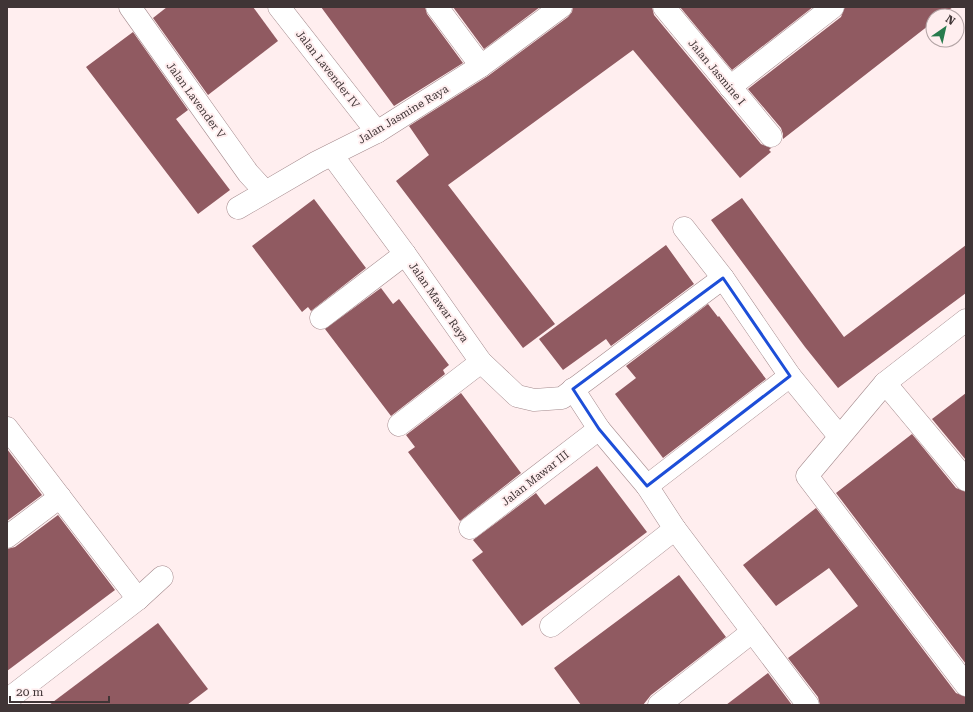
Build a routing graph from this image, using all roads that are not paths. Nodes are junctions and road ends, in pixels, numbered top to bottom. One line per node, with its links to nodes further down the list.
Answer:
1 (130, 7): 12 (street, Jalan Lavender V)
2 (279, 7): 9 (street, Jalan Lavender IV)
3 (437, 7): 7 (street)
4 (561, 7): 7 (street, Jalan Jasmine Raya)
5 (664, 7): 8 (street, Jalan Jasmine I)
6 (833, 7): 8 (street)
7 (481, 66): 9 (street, Jalan Jasmine Raya)
8 (730, 88): 10 (street, Jalan Jasmine I)
9 (377, 132): 11 (street, Jalan Jasmine Raya)
10 (771, 136)
11 (332, 155): 12 (street, Jalan Jasmine Raya); 15 (street, Jalan Mawar Raya)
12 (263, 193): 13 (street, Jalan Jasmine Raya)
13 (238, 208)
14 (684, 228): 16 (street)
15 (405, 254): 17 (street); 19 (street, Jalan Mawar Raya)
16 (723, 278): 20 (street); 22 (street, Jalan Mawar Raya)
17 (321, 318)
18 (966, 320): 21 (street)
19 (481, 362): 22 (street, Jalan Mawar Raya); 23 (street)
20 (790, 376): 26 (street); 28 (street)
21 (885, 383): 26 (street); 27 (street)
22 (573, 389): 25 (street)
23 (399, 425)
24 (7, 428): 29 (street)
25 (600, 429): 28 (street); 30 (street, Jalan Mawar III)
26 (839, 436): 37 (street)
27 (966, 480)
28 (646, 486): 31 (street)
29 (60, 497): 32 (street); 34 (street)
30 (470, 528)
31 (675, 529): 35 (street); 36 (street)
32 (7, 538)
33 (162, 577): 34 (street)
34 (138, 599): 38 (street)
35 (551, 626)
36 (752, 632): 39 (street); 40 (street)
37 (966, 685)
38 (7, 700)
39 (659, 705)
40 (808, 705)

